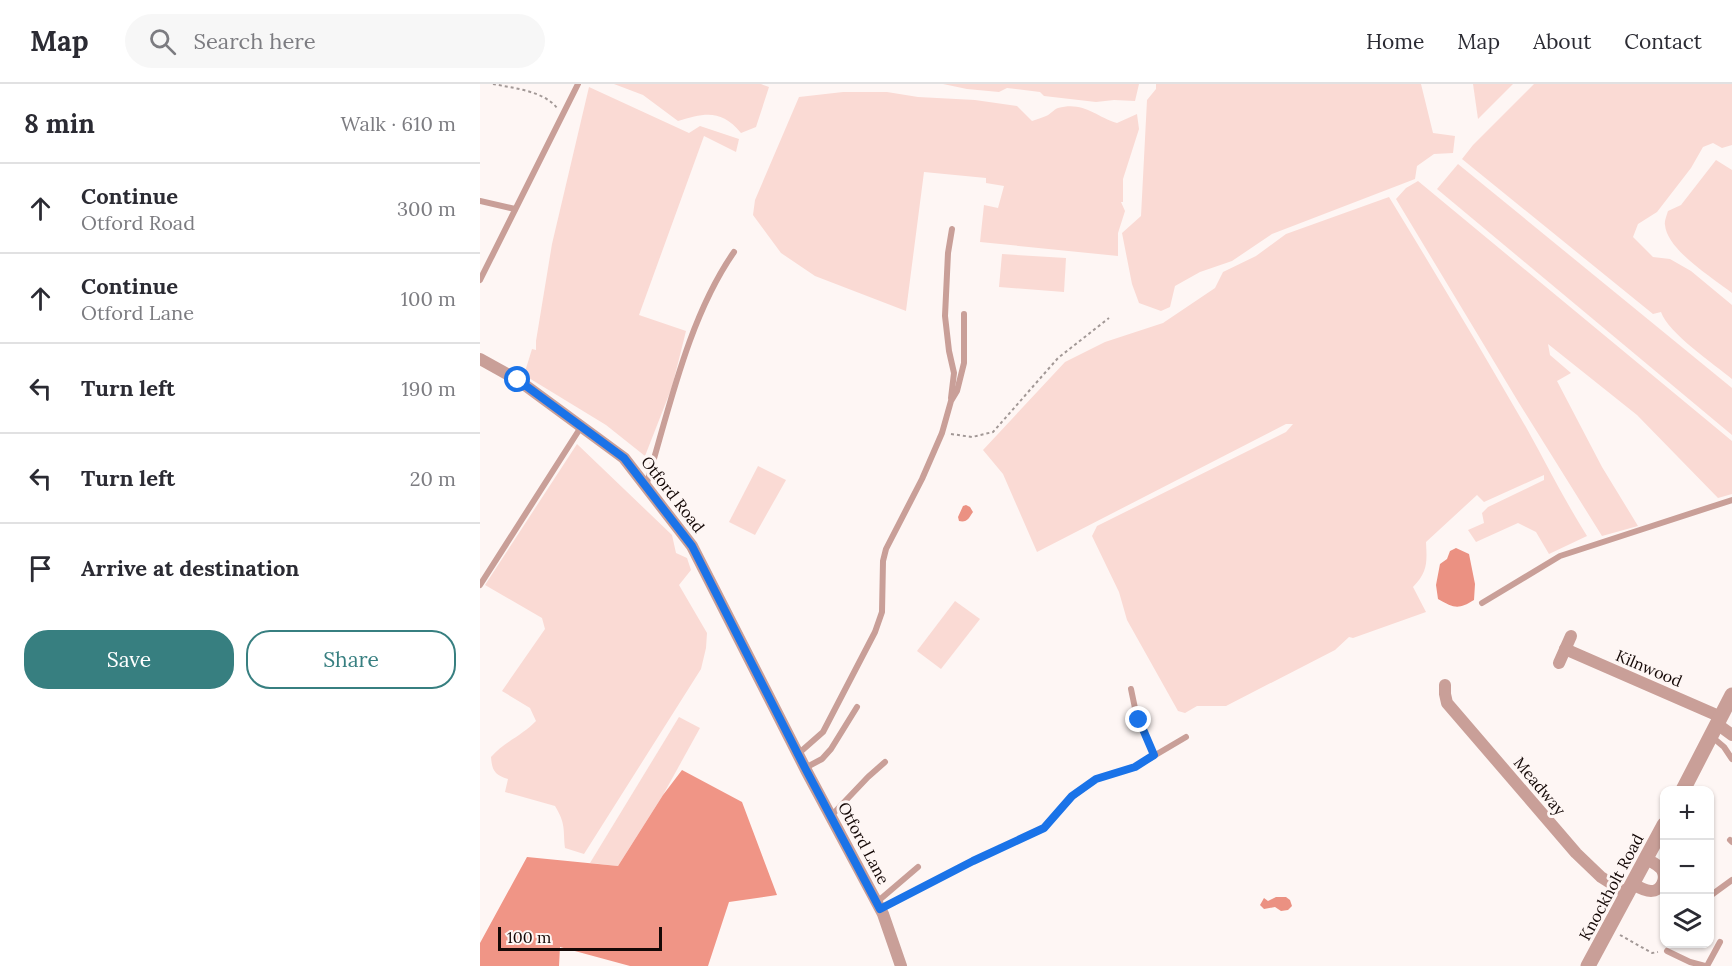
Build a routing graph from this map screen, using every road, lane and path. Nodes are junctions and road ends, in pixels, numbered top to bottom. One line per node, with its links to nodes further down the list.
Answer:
1 (493, 84): 3 (path)
2 (578, 84): 3 (lane)
3 (562, 115): 5 (lane)
4 (480, 201): 5 (lane)
5 (515, 209): 8 (lane)
6 (952, 229): 12 (lane)
7 (734, 252): 15 (lane)
8 (480, 280)
9 (964, 314): 12 (lane)
10 (1109, 318): 14 (path)
11 (480, 359): 13 (street, Otford Road)
12 (951, 402): 14 (lane)
13 (581, 427): 15 (street, Otford Road); 17 (lane)
14 (942, 433): 29 (lane)
15 (646, 486): 29 (street, Otford Road)
16 (1732, 500): 18 (lane)
17 (480, 585)
18 (1482, 603)
19 (1570, 636): 20 (street)
20 (1565, 649): 21 (street); 26 (street, Kilnwood)
21 (1559, 663)
22 (1445, 685): 42 (street, Meadway)
23 (1131, 689): 30 (lane)
24 (1732, 695): 26 (street)
25 (857, 707): 33 (lane)
26 (1716, 726): 27 (street, Kilnwood); 31 (lane); 34 (street)
27 (1732, 735)
28 (1186, 737): 30 (lane)
29 (798, 754): 33 (street, Otford Road)
30 (1154, 755): 44 (lane)
31 (1732, 759)
32 (885, 762): 35 (lane)
33 (806, 770): 35 (street, Otford Lane)
34 (1685, 786)
35 (831, 817): 44 (street, Otford Lane)
36 (1660, 834): 37 (street, Knockholt Road)
37 (1646, 859): 39 (street); 42 (street, Knockholt Road)
38 (918, 867): 44 (lane)
39 (1660, 867)
40 (1732, 880): 43 (lane)
41 (1660, 888): 42 (street)
42 (1630, 889): 45 (street, Knockholt Road)
43 (1713, 894)
44 (879, 906): 48 (street, Otford Lane)
45 (1609, 929): 47 (path); 49 (street, Knockholt Road)
46 (1720, 942): 50 (lane)
47 (1667, 951): 50 (lane)
48 (901, 966)
49 (1588, 966)
50 (1706, 966)

